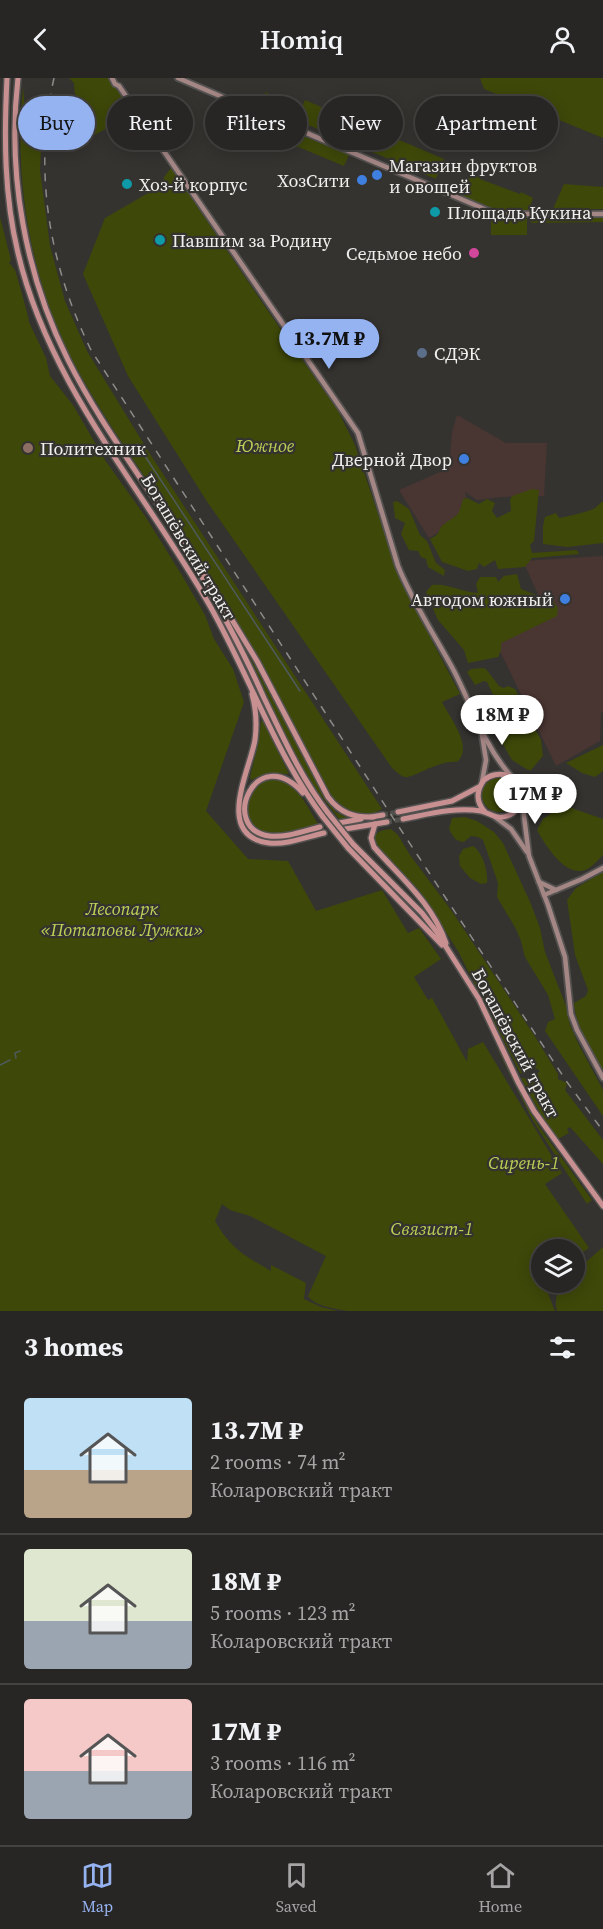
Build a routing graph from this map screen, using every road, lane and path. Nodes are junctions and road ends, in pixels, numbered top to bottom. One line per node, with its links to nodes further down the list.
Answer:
1 (7, 78): 9 (main road, Богашёвский тракт)
2 (18, 78): 8 (main road, Богашёвский тракт)
3 (112, 78): 6 (main road)
4 (117, 78): 6 (main road)
5 (178, 78): 7 (main road)
6 (119, 86): 10 (main road)
7 (603, 214)
8 (181, 541): 17 (main road, Богашёвский тракт); 19 (main road)
9 (241, 667): 14 (main road, Богашёвский тракт); 14 (main road)
10 (478, 724): 11 (main road); 12 (main road)
11 (512, 778): 12 (main road); 13 (main road)
12 (480, 785): 15 (main road); 16 (main road)
13 (521, 797): 20 (main road); 26 (main road)
14 (315, 806): 17 (main road, Богашёвский тракт)
15 (398, 812)
16 (485, 812): 20 (main road); 21 (main road)
17 (325, 815): 32 (main road, Богашёвский тракт, bridge)
18 (383, 815): 19 (main road)
19 (374, 817): 23 (main road)
20 (495, 817): 26 (main road)
21 (403, 819)
22 (387, 822): 24 (main road)
23 (339, 823)
24 (375, 824): 25 (main road); 32 (main road)
25 (345, 829)
26 (530, 856): 28 (main road)
27 (603, 868): 29 (main road)
28 (539, 882): 29 (main road); 30 (main road)
29 (555, 890): 30 (main road); 31 (main road)
30 (544, 895): 31 (main road)
31 (548, 905): 33 (main road)
32 (448, 950): 34 (main road, Богашёвский тракт)
33 (603, 1078)
34 (603, 1206)

